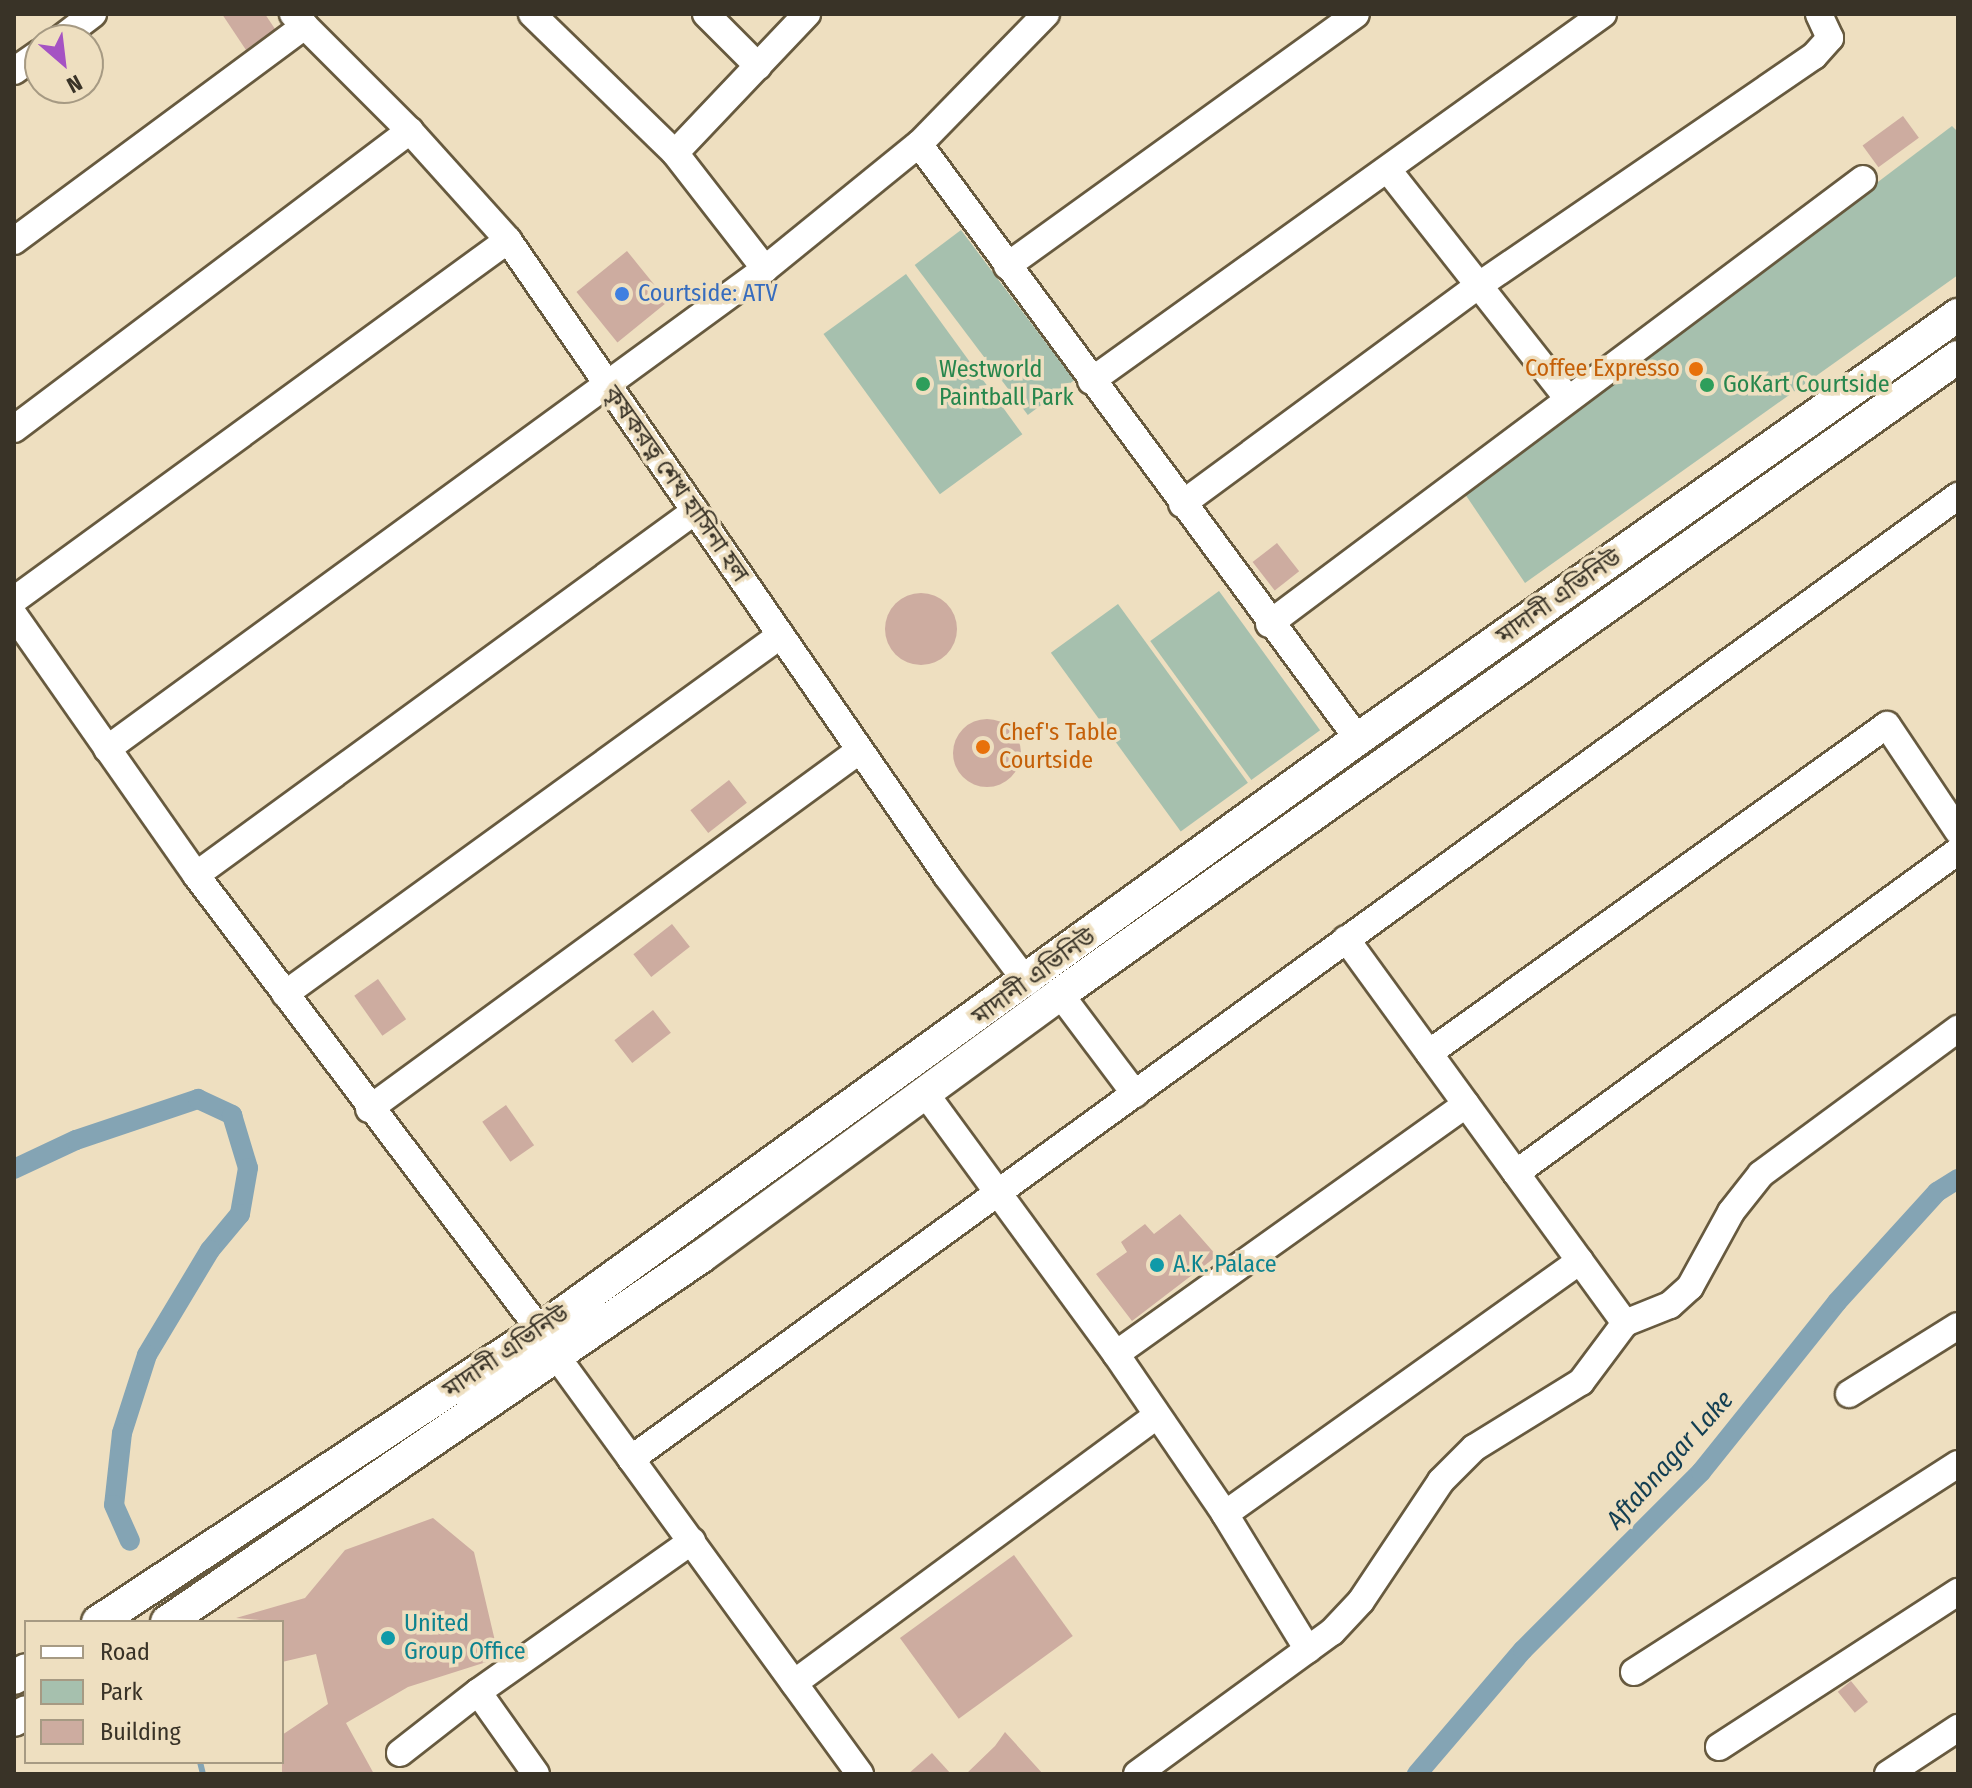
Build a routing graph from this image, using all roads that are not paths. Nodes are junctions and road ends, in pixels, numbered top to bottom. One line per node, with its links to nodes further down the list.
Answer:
1 (532, 14): 12 (street)
2 (706, 14): 9 (street)
3 (807, 14): 9 (street)
4 (1046, 14): 11 (street)
5 (1603, 14): 13 (street)
6 (1819, 14): 19 (street)
7 (1354, 15): 17 (street)
8 (299, 20): 10 (street, কৃষকরত্ন শেখ হাসিনা হল); 16 (street)
9 (758, 66): 12 (street)
10 (410, 131): 15 (street, কৃষকরত্ন শেখ হাসিনা হল); 25 (street)
11 (919, 144): 17 (street); 18 (street)
12 (675, 153): 18 (street)
13 (1388, 170): 19 (street); 22 (street)
14 (1863, 179): 24 (street)
15 (508, 240): 23 (street, কৃষকরত্ন শেখ হাসিনা হল); 29 (street)
16 (14, 241)
17 (1007, 266): 22 (street)
18 (765, 269): 23 (street)
19 (1478, 286): 24 (street); 27 (street)
20 (1958, 315): 33 (main road, মাদানী এভিনিউ)
21 (1958, 357): 36 (main road, মাদানী এভিনিউ)
22 (1091, 381): 27 (street)
23 (606, 383): 28 (street, কৃষকরত্ন শেখ হাসিনা হল); 34 (street)
24 (1568, 399): 31 (street)
25 (14, 429)
26 (1958, 496): 41 (street)
27 (1182, 504): 31 (street)
28 (695, 511): 32 (street, কৃষকরত্ন শেখ হাসিনা হল); 39 (street)
29 (14, 600)
30 (14, 615): 34 (street)
31 (1269, 624): 33 (street)
32 (781, 635): 35 (street, কৃষকরত্ন শেখ হাসিনা হল); 43 (street)
33 (1358, 739): 36 (main road); 40 (main road, মাদানী এভিনিউ)
34 (107, 749): 39 (street)
35 (860, 750): 42 (street, কৃষকরত্ন শেখ হাসিনা হল); 50 (street)
36 (1383, 766): 40 (main road, মাদানী এভিনিউ)
37 (1958, 831): 46 (street)
38 (1958, 851): 51 (street)
39 (196, 875): 43 (street)
40 (1194, 880): 42 (main road, মাদানী এভিনিউ); 44 (main road, মাদানী এভিনিউ)
41 (1346, 939): 46 (street); 48 (street)
42 (1027, 982): 56 (main road, মাদানী এভিনিউ)
43 (285, 994): 50 (street)
44 (1060, 994): 47 (main road, মাদানী এভিনিউ); 48 (street)
45 (1958, 1029): 54 (street)
46 (1429, 1053): 49 (street)
47 (925, 1093): 52 (street); 58 (main road, মাদানী এভিনিউ)
48 (1135, 1094): 52 (street)
49 (1466, 1104): 51 (street); 57 (street)
50 (369, 1109): 56 (street)
51 (1516, 1173): 53 (street)
52 (998, 1189): 57 (street); 61 (street)
53 (1580, 1261): 54 (street); 63 (street)
54 (1625, 1323): 68 (street)
55 (1958, 1326): 59 (street)
56 (540, 1330): 66 (main road, মাদানী এভিনিউ)
57 (1116, 1354): 60 (street)
58 (557, 1357): 61 (street); 67 (main road, মাদানী এভিনিউ)
59 (1849, 1394)
60 (1155, 1417): 63 (street); 70 (street)
61 (631, 1459): 64 (street)
62 (1958, 1464): 69 (street)
63 (1225, 1514): 68 (street)
64 (692, 1541): 70 (street); 71 (street)
65 (1958, 1592): 73 (street)
66 (101, 1620)
67 (170, 1620)
68 (1308, 1650): 77 (street)
69 (1634, 1672)
70 (794, 1683): 76 (street)
71 (478, 1692): 74 (street); 75 (street)
72 (1958, 1728): 78 (street)
73 (1719, 1747)
74 (400, 1753)
75 (536, 1774)
76 (860, 1774)
77 (1137, 1774)
78 (1888, 1774)

